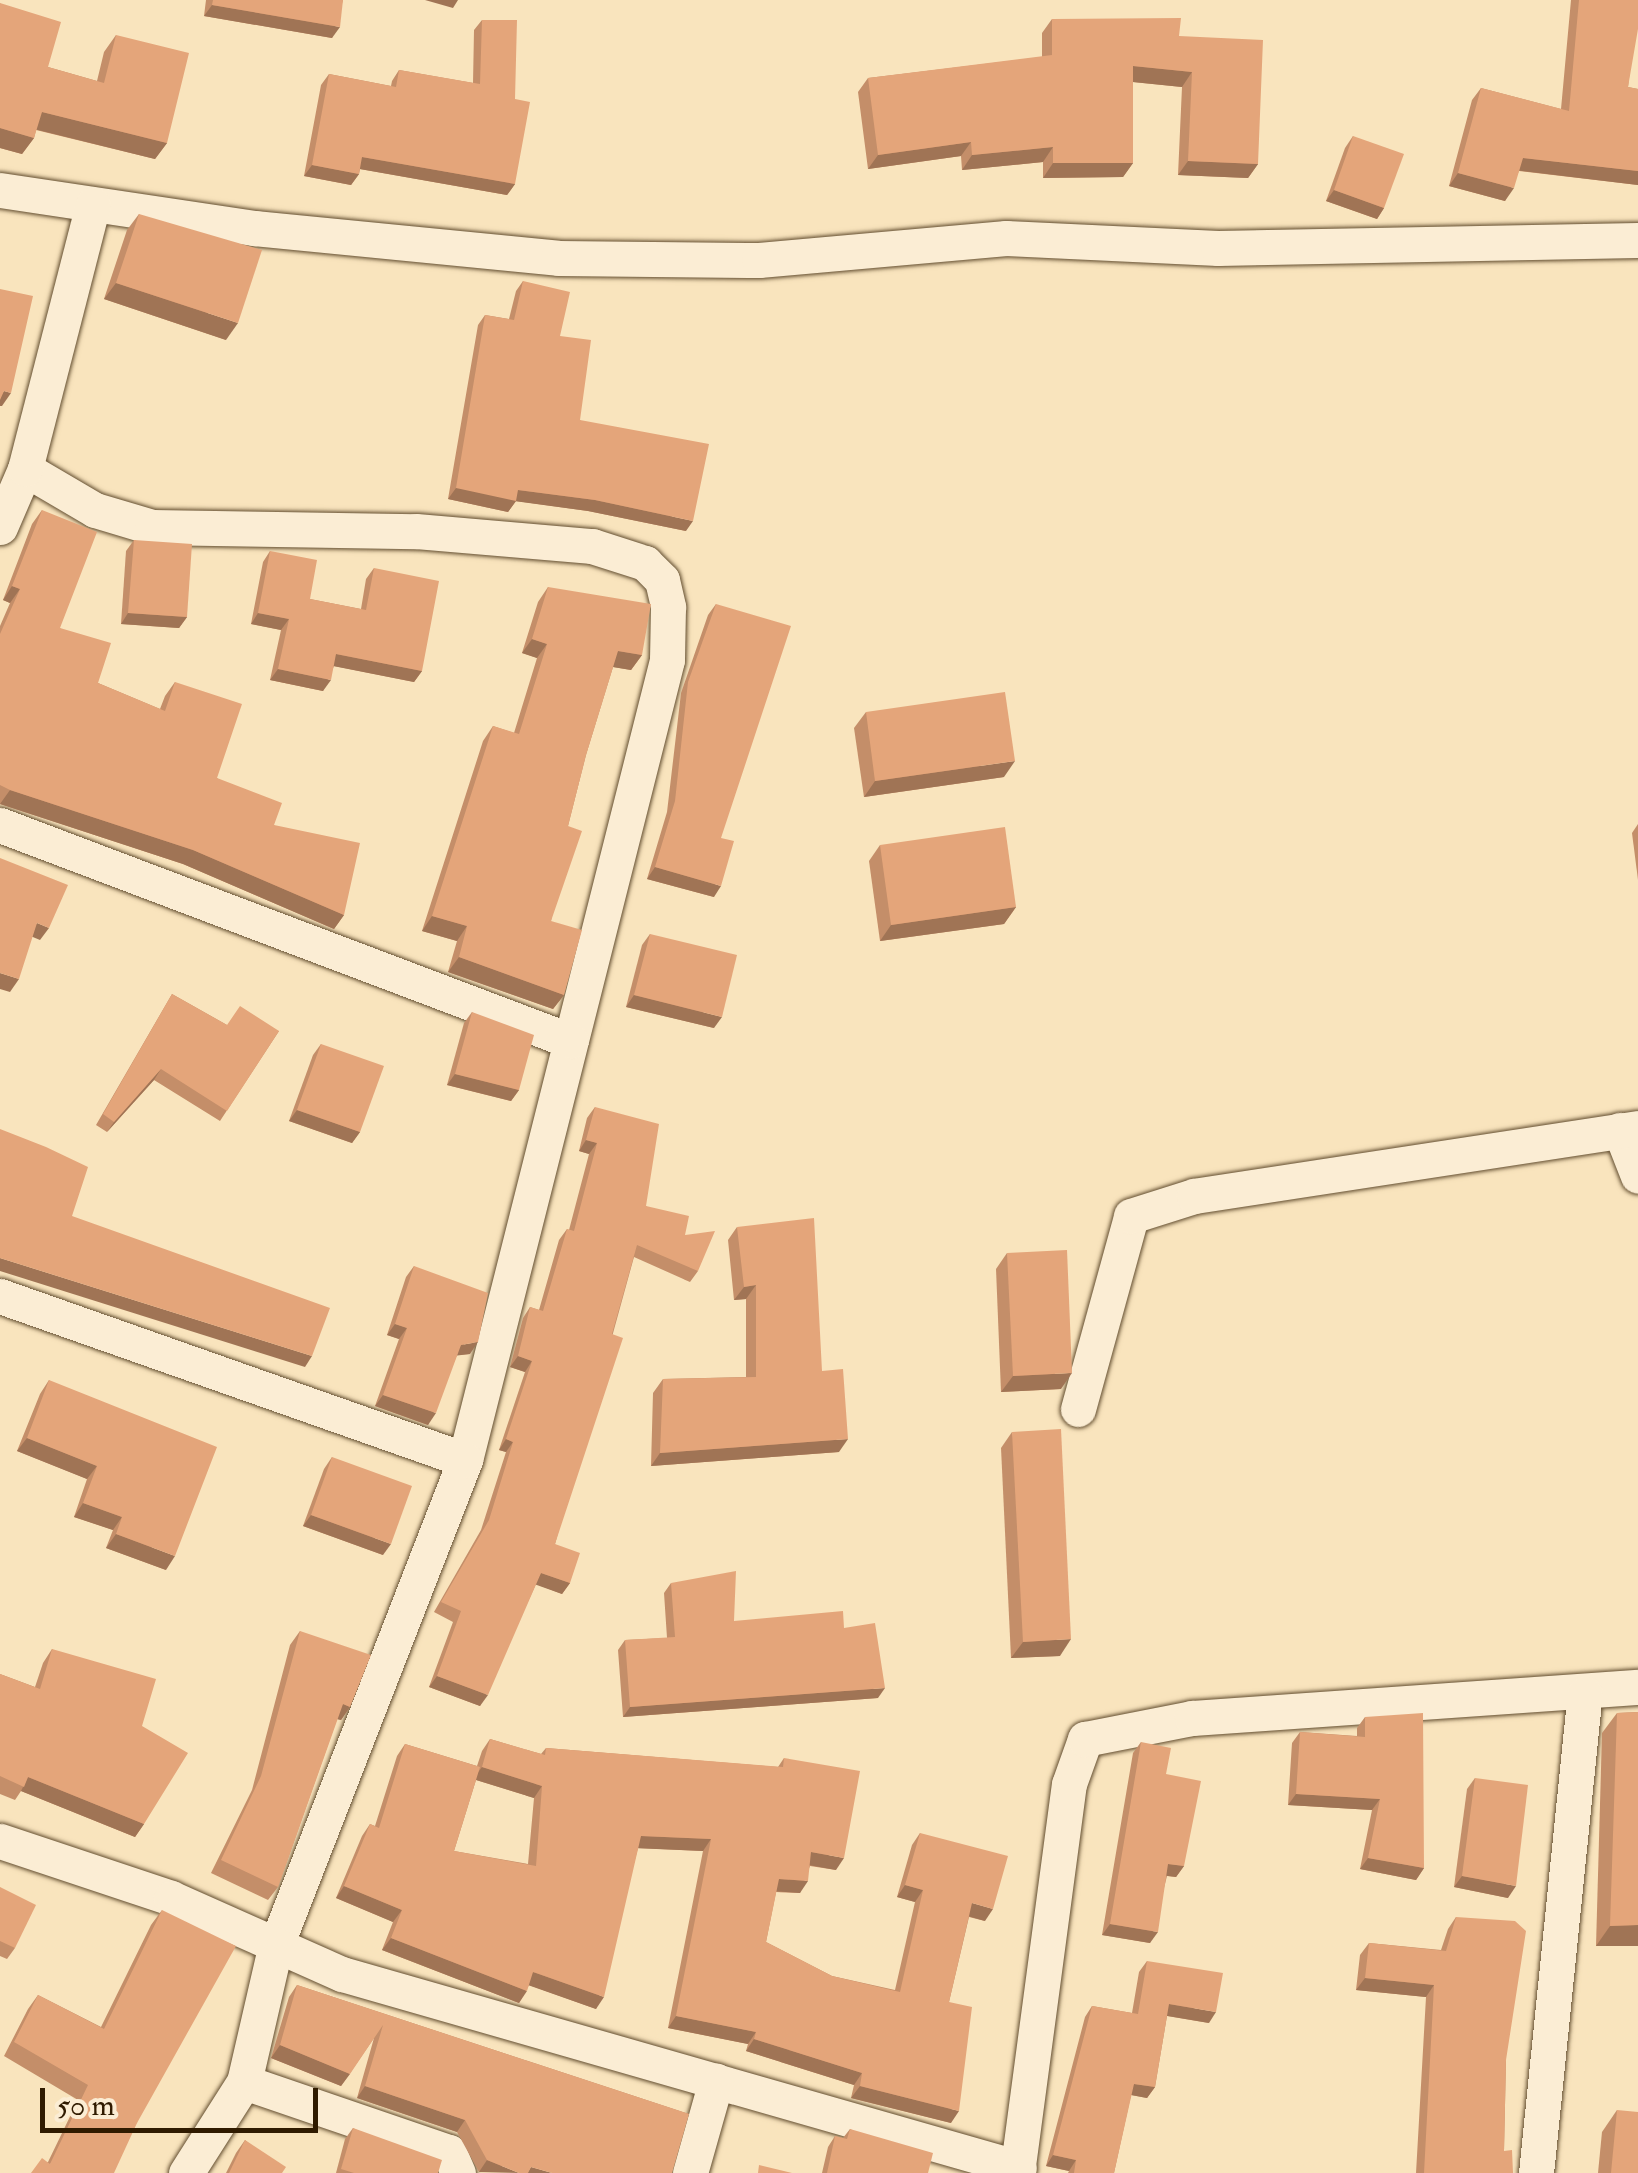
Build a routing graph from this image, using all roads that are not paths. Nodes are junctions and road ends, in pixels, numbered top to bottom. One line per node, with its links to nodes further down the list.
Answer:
1 (0, 190): 2 (street)
2 (94, 205): 3 (street); 4 (street)
3 (1638, 240)
4 (25, 469): 5 (street); 7 (street)
5 (0, 527)
6 (0, 824): 7 (street)
7 (571, 1040): 12 (street)
8 (1629, 1129): 9 (street); 11 (street)
9 (1638, 1176)
10 (0, 1296): 12 (street)
11 (1078, 1410)
12 (465, 1460): 16 (street)
13 (1638, 1686): 14 (street)
14 (1585, 1693): 19 (street); 23 (street)
15 (0, 1842): 16 (street)
16 (276, 1948): 17 (street); 18 (street)
17 (716, 2081): 19 (street); 22 (street)
18 (244, 2082): 20 (street); 21 (street)
19 (1018, 2170)
20 (186, 2173)
21 (458, 2173)
22 (690, 2173)
23 (1536, 2173)

